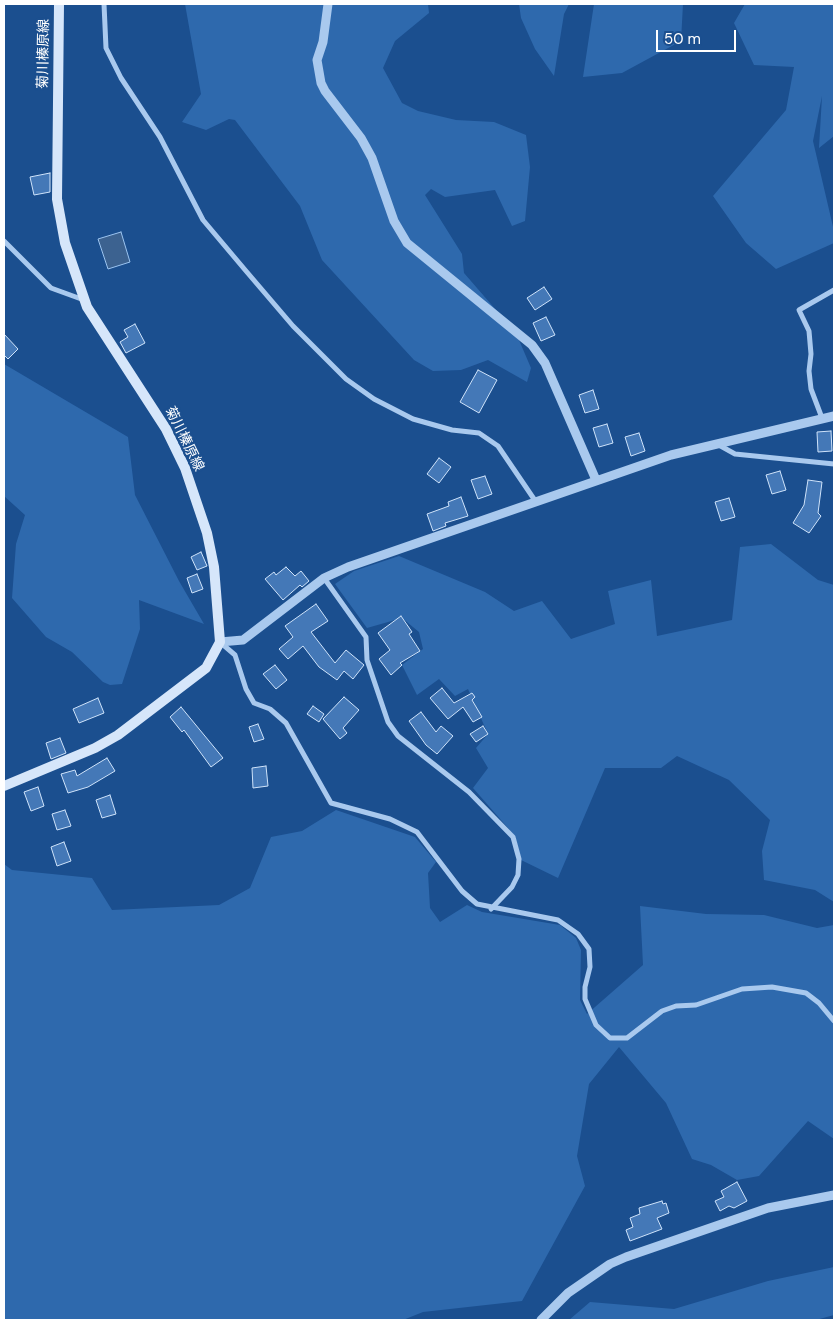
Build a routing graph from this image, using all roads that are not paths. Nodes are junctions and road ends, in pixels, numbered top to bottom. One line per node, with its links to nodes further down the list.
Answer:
1 (59, 4): 6 (main road, 菊川榛原線)
2 (104, 4): 12 (street)
3 (328, 4): 11 (street)
4 (4, 241): 6 (street)
5 (834, 290): 8 (street)
6 (84, 300): 14 (main road, 菊川榛原線)
7 (834, 416): 8 (street)
8 (822, 418): 9 (street)
9 (716, 444): 10 (street); 11 (street)
10 (834, 464)
11 (596, 480): 12 (street)
12 (536, 502): 13 (street)
13 (324, 578): 14 (street); 16 (street)
14 (220, 642): 15 (main road); 16 (street)
15 (4, 786)
16 (491, 909): 17 (street)
17 (834, 1020)
18 (834, 1195): 19 (street)
19 (541, 1320)

